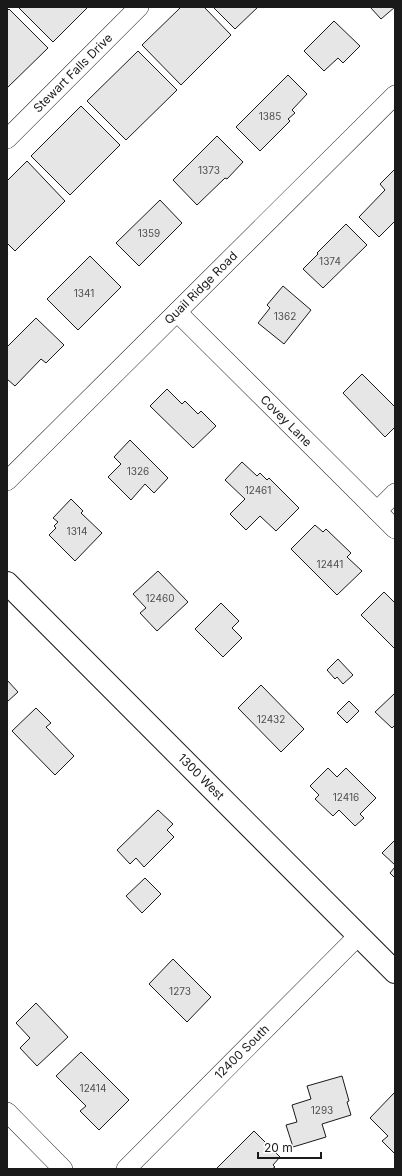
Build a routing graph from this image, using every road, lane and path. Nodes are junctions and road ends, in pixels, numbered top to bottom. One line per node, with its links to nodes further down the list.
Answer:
1 (139, 7): 3 (street, Stewart Falls Drive)
2 (395, 95): 4 (street, Quail Ridge Road)
3 (7, 139)
4 (177, 312): 5 (street, Quail Ridge Road); 7 (street, Covey Lane)
5 (7, 481)
6 (395, 493): 7 (street)
7 (377, 511): 8 (street, Covey Lane)
8 (395, 529)
9 (7, 583): 10 (street, 1300 West)
10 (358, 935): 11 (street, 1300 West); 14 (street, 12400 South)
11 (395, 972)
12 (7, 1112): 13 (street)
13 (63, 1169)
14 (126, 1169)

